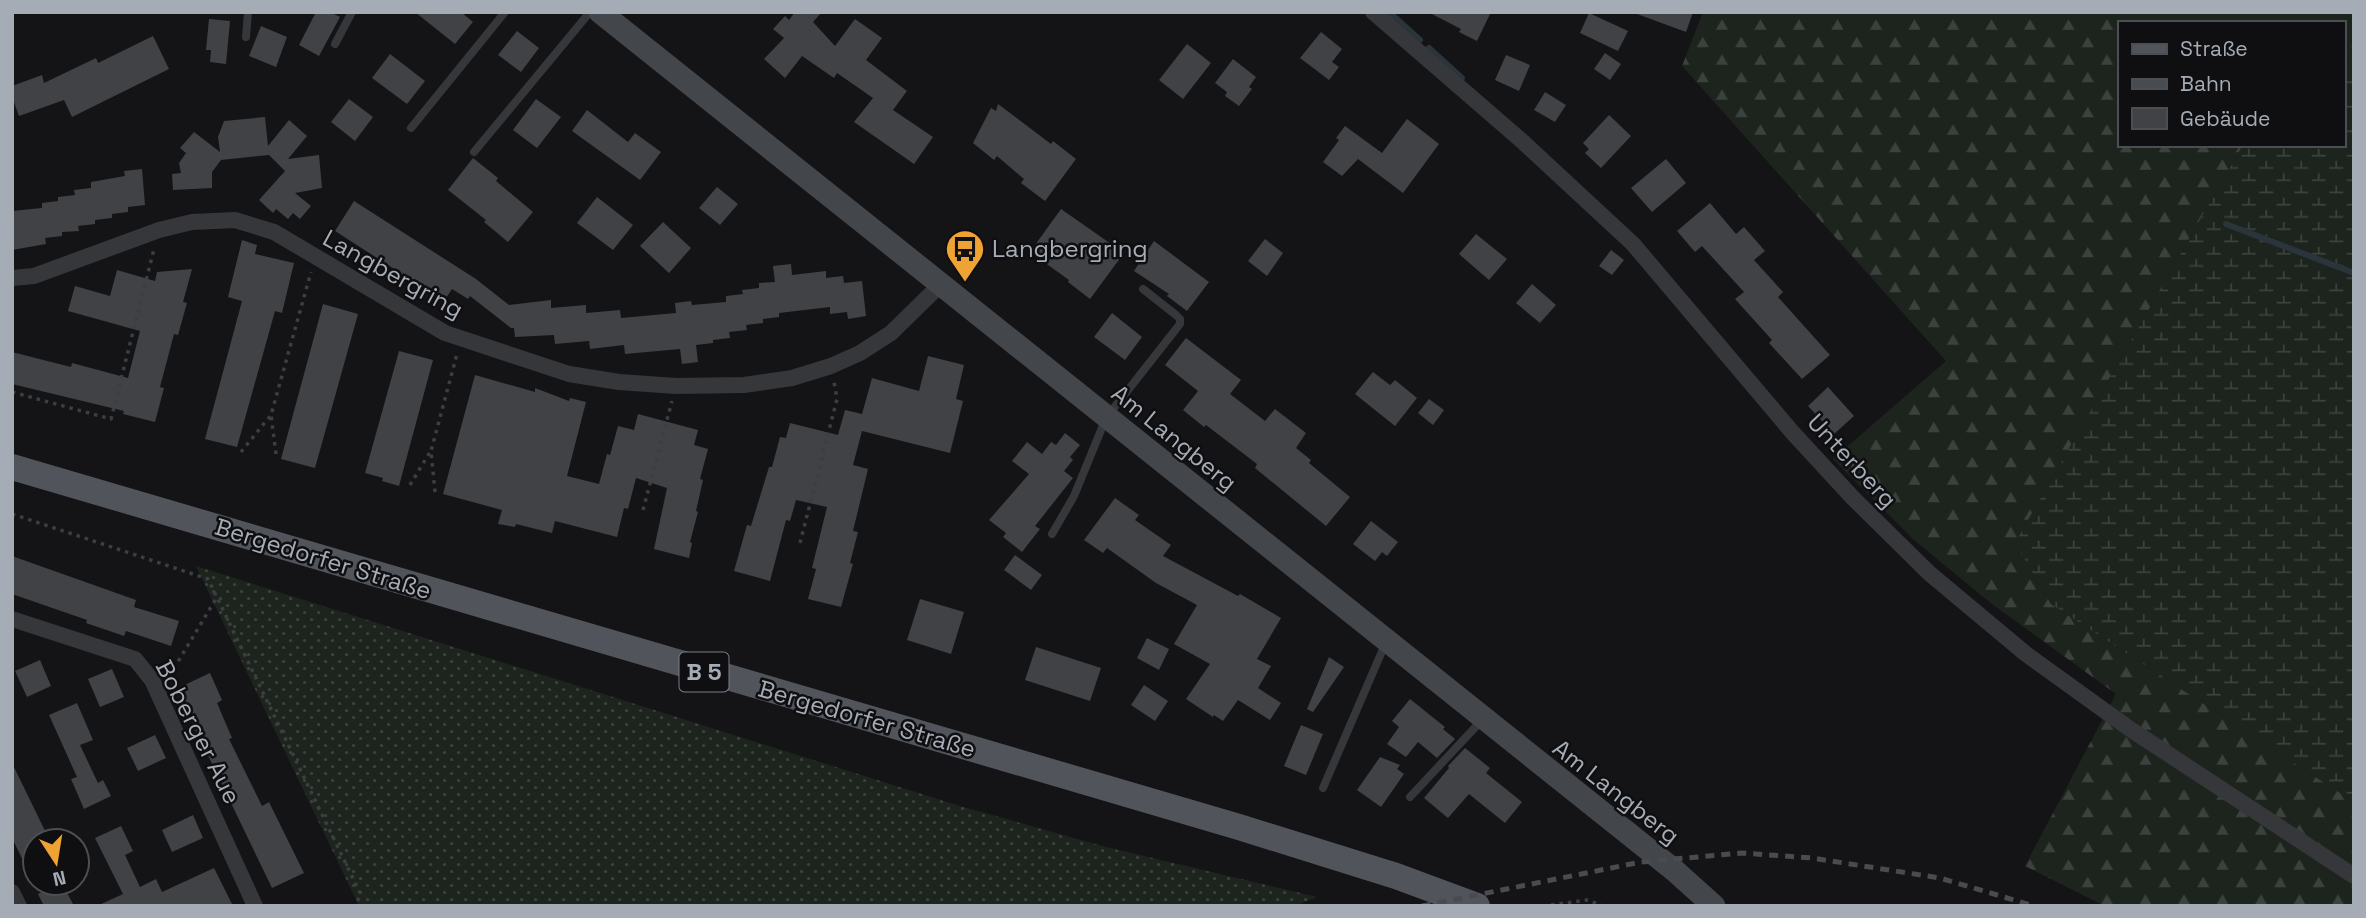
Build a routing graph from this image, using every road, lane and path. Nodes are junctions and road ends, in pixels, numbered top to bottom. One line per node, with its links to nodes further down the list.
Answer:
1 (248, 12): 7 (lane)
2 (352, 12): 8 (lane)
3 (505, 12): 9 (lane)
4 (590, 12): 10 (lane)
5 (600, 12): 14 (street, Am Langberg)
6 (1373, 12): 39 (street, Unterberg)
7 (246, 37)
8 (335, 44)
9 (411, 128)
10 (474, 152)
11 (159, 230): 12 (street, Langbergring); 13 (street, Langbergring); 19 (path)
12 (315, 257): 16 (street, Langbergring); 20 (path)
13 (12, 278)
14 (940, 285): 17 (street, Langbergring); 21 (street, Am Langberg)
15 (1143, 289): 21 (lane)
16 (461, 338): 18 (street, Langbergring); 22 (path)
17 (831, 366): 18 (street, Langbergring); 31 (path)
18 (676, 386): 28 (path)
19 (12, 392)
20 (271, 415): 23 (path); 24 (path)
21 (1106, 418): 30 (lane); 34 (street, Am Langberg)
22 (431, 451): 26 (path); 27 (path)
23 (241, 452)
24 (276, 454)
25 (12, 467): 45 (main road, Bergedorfer Straße / B 5)
26 (410, 485)
27 (435, 492)
28 (643, 510)
29 (12, 514): 32 (path)
30 (1052, 534)
31 (800, 543)
32 (217, 597): 35 (path); 44 (path)
33 (12, 618): 35 (street, Boberger Aue)
34 (1386, 642): 36 (street, Am Langberg); 37 (lane)
35 (152, 680): 43 (street, Boberger Aue)
36 (1483, 719): 38 (lane); 47 (street, Am Langberg)
37 (1323, 788)
38 (1409, 797)
39 (2354, 876)
40 (12, 892): 42 (street)
41 (1551, 905): 46 (path)
42 (19, 906)
43 (255, 906)
44 (354, 906)
45 (1477, 906)
46 (1603, 906)
47 (1714, 906)

